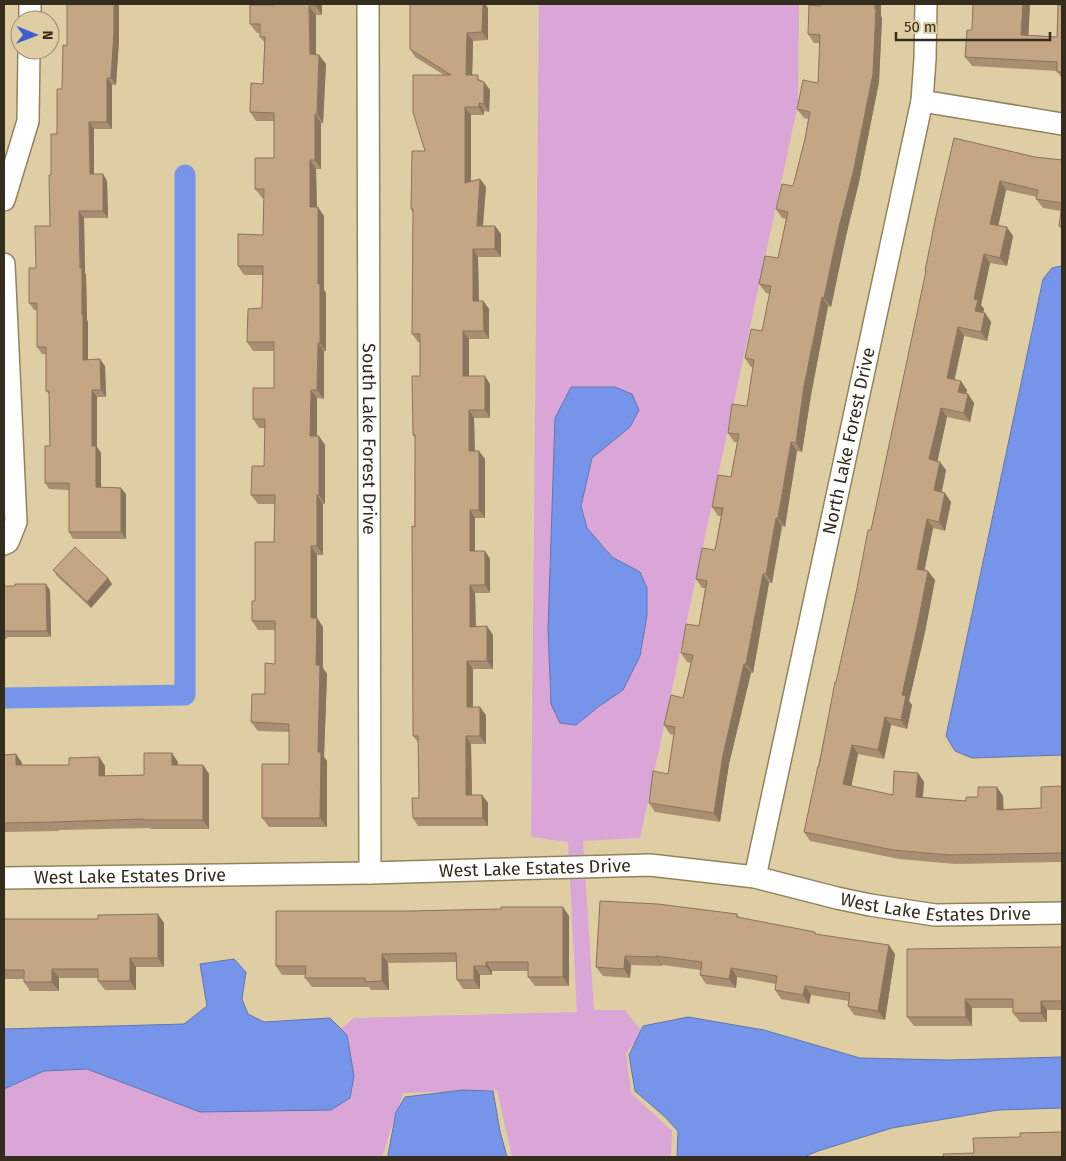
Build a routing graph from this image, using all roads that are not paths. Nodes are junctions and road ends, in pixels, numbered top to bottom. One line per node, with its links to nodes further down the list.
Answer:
1 (368, 4): 9 (street, South Lake Forest Drive)
2 (926, 4): 4 (street, North Lake Forest Drive)
3 (29, 60): 6 (street)
4 (922, 101): 5 (street); 10 (street, North Lake Forest Drive)
5 (1062, 124)
6 (4, 200)
7 (4, 264): 8 (street)
8 (6, 543)
9 (370, 873): 10 (street, West Lake Estates Drive); 11 (street, West Lake Estates Drive)
10 (755, 877): 12 (street, West Lake Estates Drive)
11 (4, 878)
12 (1062, 913)

